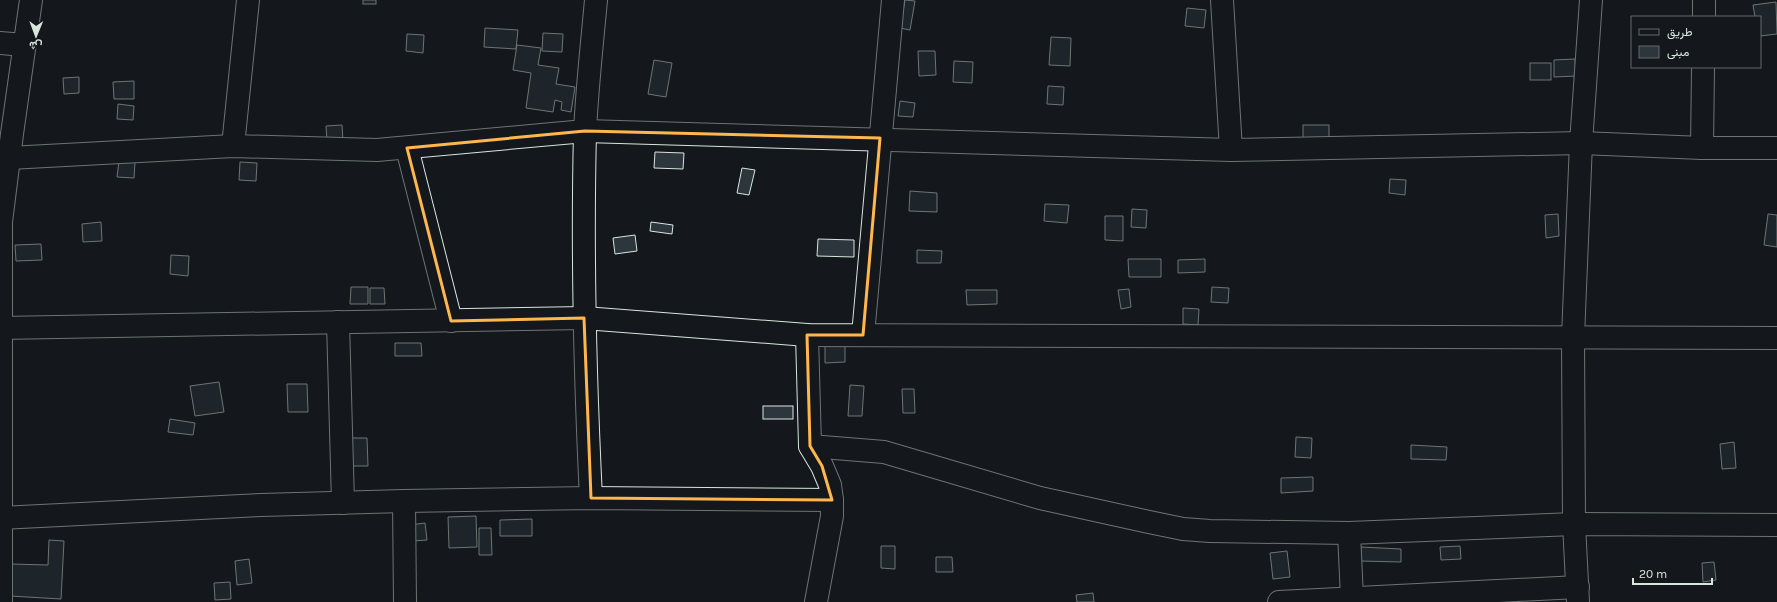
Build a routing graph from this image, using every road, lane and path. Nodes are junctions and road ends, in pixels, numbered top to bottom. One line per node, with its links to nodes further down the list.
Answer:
1 (31, 0): 10 (street)
2 (248, 0): 16 (street)
3 (596, 0): 12 (street)
4 (893, 0): 14 (street)
5 (1222, 0): 20 (street)
6 (1591, 0): 15 (street)
7 (1704, 0): 8 (street)
8 (1704, 16)
9 (0, 43): 10 (street)
10 (24, 45): 13 (street)
11 (1703, 68): 18 (street)
12 (585, 131): 14 (street); 17 (street); 22 (street)
13 (6, 134): 21 (street)
14 (880, 138): 20 (street); 27 (street)
15 (1581, 143): 18 (street); 20 (street); 28 (street)
16 (233, 146): 17 (street); 21 (street)
17 (407, 148): 23 (street)
18 (1702, 148): 19 (street)
19 (1777, 148)
20 (1231, 150)
21 (9, 158): 25 (street)
22 (584, 318): 23 (street); 26 (street); 31 (street)
23 (451, 321): 24 (street)
24 (338, 322): 25 (street); 34 (street)
25 (0, 328): 35 (street)
26 (807, 335): 27 (street); 30 (street)
27 (863, 335): 28 (street)
28 (1573, 337): 29 (street); 36 (street)
29 (1777, 338)
30 (810, 446): 32 (street); 38 (street)
31 (591, 498): 32 (street); 33 (street)
32 (832, 500): 44 (street)
33 (404, 501): 34 (street); 43 (street)
34 (343, 503): 35 (street)
35 (0, 518): 42 (street)
36 (1574, 524): 37 (street); 38 (street); 39 (street)
37 (1777, 525)
38 (1349, 533): 40 (street)
39 (1578, 595): 40 (street)
40 (1352, 598): 41 (street)
41 (1317, 600): 45 (street)
42 (1, 602)
43 (405, 602)
44 (816, 602)
45 (1279, 602)

